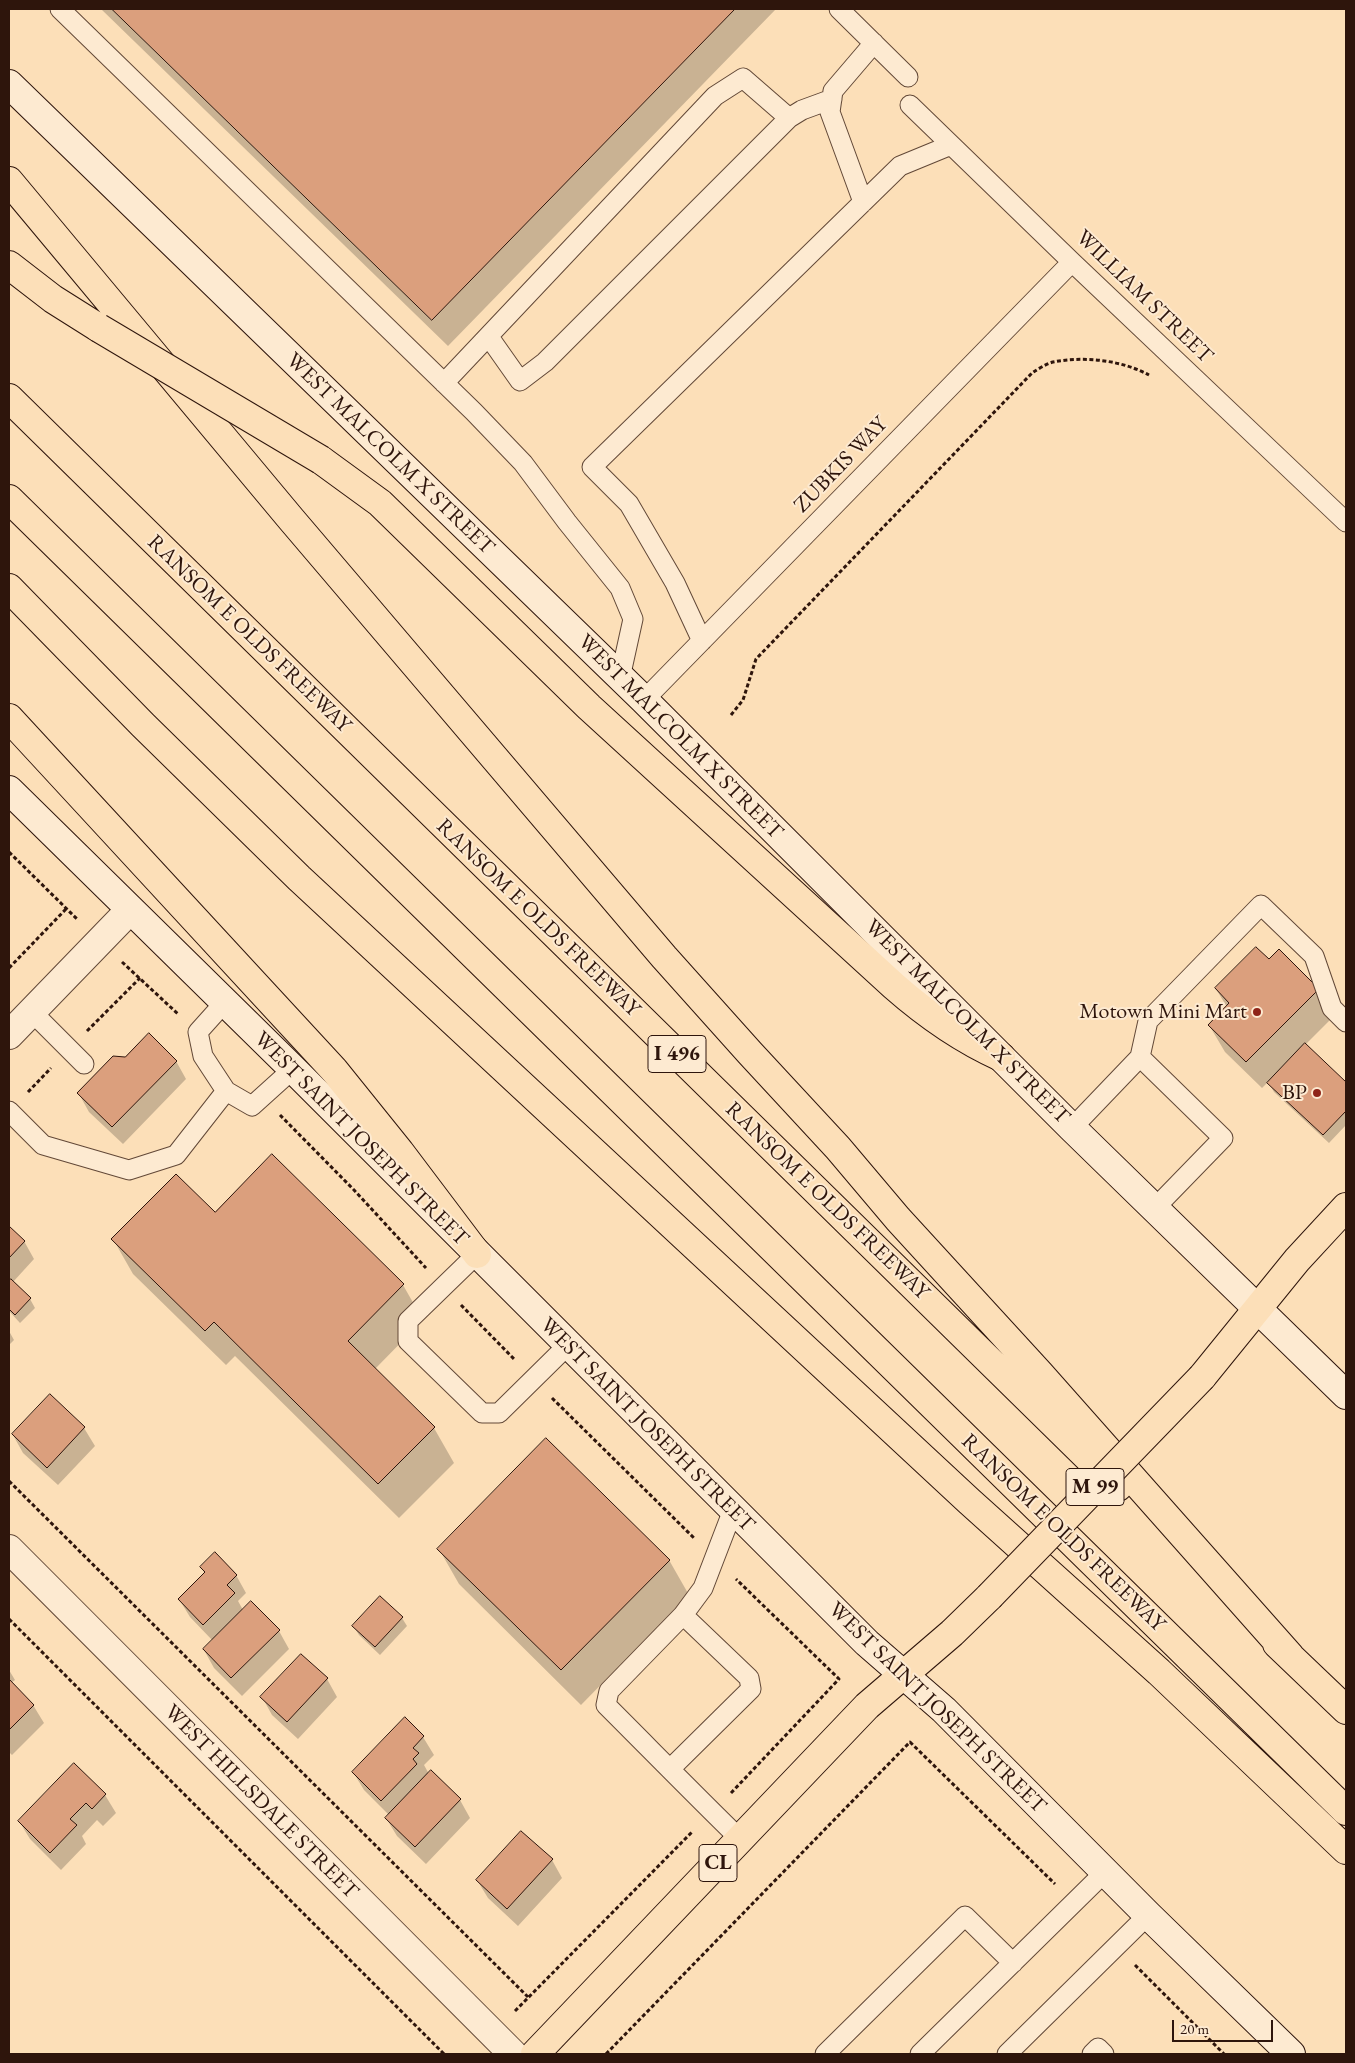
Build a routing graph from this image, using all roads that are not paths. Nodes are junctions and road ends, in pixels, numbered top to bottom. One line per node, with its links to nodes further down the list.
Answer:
1 (60, 9): 15 (lane)
2 (839, 9): 3 (lane)
3 (874, 43): 4 (lane); 6 (lane)
4 (908, 77)
5 (9, 84): 21 (main road, WEST MALCOLM X STREET)
6 (832, 99): 8 (lane); 11 (lane)
7 (910, 105): 9 (lane, WILLIAM STREET)
8 (788, 118): 14 (lane); 14 (lane)
9 (951, 145): 11 (lane); 12 (lane, WILLIAM STREET)
10 (9, 181): 46 (main road)
11 (863, 202): 20 (lane)
12 (1072, 262): 18 (lane, WILLIAM STREET); 20 (lane, ZUBKIS WAY)
13 (9, 265): 30 (main road, bridge)
14 (489, 337): 15 (lane)
15 (444, 383): 21 (lane)
16 (9, 398): 46 (main road, RANSOM E OLDS FREEWAY / I 496)
17 (9, 499): 50 (main road, RANSOM E OLDS FREEWAY)
18 (1346, 522)
19 (9, 588): 52 (main road)
20 (702, 641): 22 (lane, ZUBKIS WAY)
21 (620, 678): 22 (main road, WEST MALCOLM X STREET)
22 (644, 700): 30 (main road, WEST MALCOLM X STREET)
23 (9, 718): 39 (main road)
24 (9, 790): 25 (main road, WEST SAINT JOSEPH STREET)
25 (130, 910): 26 (main road, WEST SAINT JOSEPH STREET); 27 (main road)
26 (224, 1003): 33 (main road, WEST SAINT JOSEPH STREET); 34 (lane)
27 (32, 1012): 29 (main road); 32 (lane)
28 (1346, 1022): 31 (lane)
29 (9, 1035)
30 (1001, 1057): 36 (main road, WEST MALCOLM X STREET)
31 (1140, 1057): 36 (lane); 38 (lane)
32 (84, 1064)
33 (293, 1069): 34 (lane); 39 (main road, WEST SAINT JOSEPH STREET)
34 (226, 1091): 35 (lane)
35 (9, 1111)
36 (1072, 1128): 38 (main road, WEST MALCOLM X STREET)
37 (1346, 1207): 40 (main road, M 99)
38 (1155, 1208): 40 (main road, WEST MALCOLM X STREET)
39 (477, 1254): 41 (main road, WEST SAINT JOSEPH STREET); 41 (lane)
40 (1256, 1308): 42 (main road, WEST MALCOLM X STREET); 47 (main road, M 99, bridge)
41 (568, 1345): 43 (main road, WEST SAINT JOSEPH STREET)
42 (1346, 1395)
43 (733, 1510): 45 (lane); 47 (main road, WEST SAINT JOSEPH STREET)
44 (9, 1549): 56 (main road, WEST HILLSDALE STREET)
45 (682, 1615): 49 (lane); 49 (lane)
46 (1290, 1656): 48 (main road, RANSOM E OLDS FREEWAY / I 496)
47 (904, 1675): 51 (main road, CL); 53 (main road, WEST SAINT JOSEPH STREET)
48 (1346, 1710)
49 (670, 1769): 51 (lane)
50 (1346, 1811)
51 (740, 1839): 57 (main road, CL)
52 (1346, 1850)
53 (1105, 1872): 54 (main road, WEST SAINT JOSEPH STREET); 55 (lane)
54 (1148, 1915): 60 (lane); 63 (main road, WEST SAINT JOSEPH STREET)
55 (1013, 1962): 58 (lane); 59 (lane)
56 (513, 2054)
57 (535, 2054)
58 (825, 2054)
59 (920, 2054)
60 (1007, 2054)
61 (1092, 2054): 62 (lane)
62 (1104, 2054)
63 (1291, 2054)

